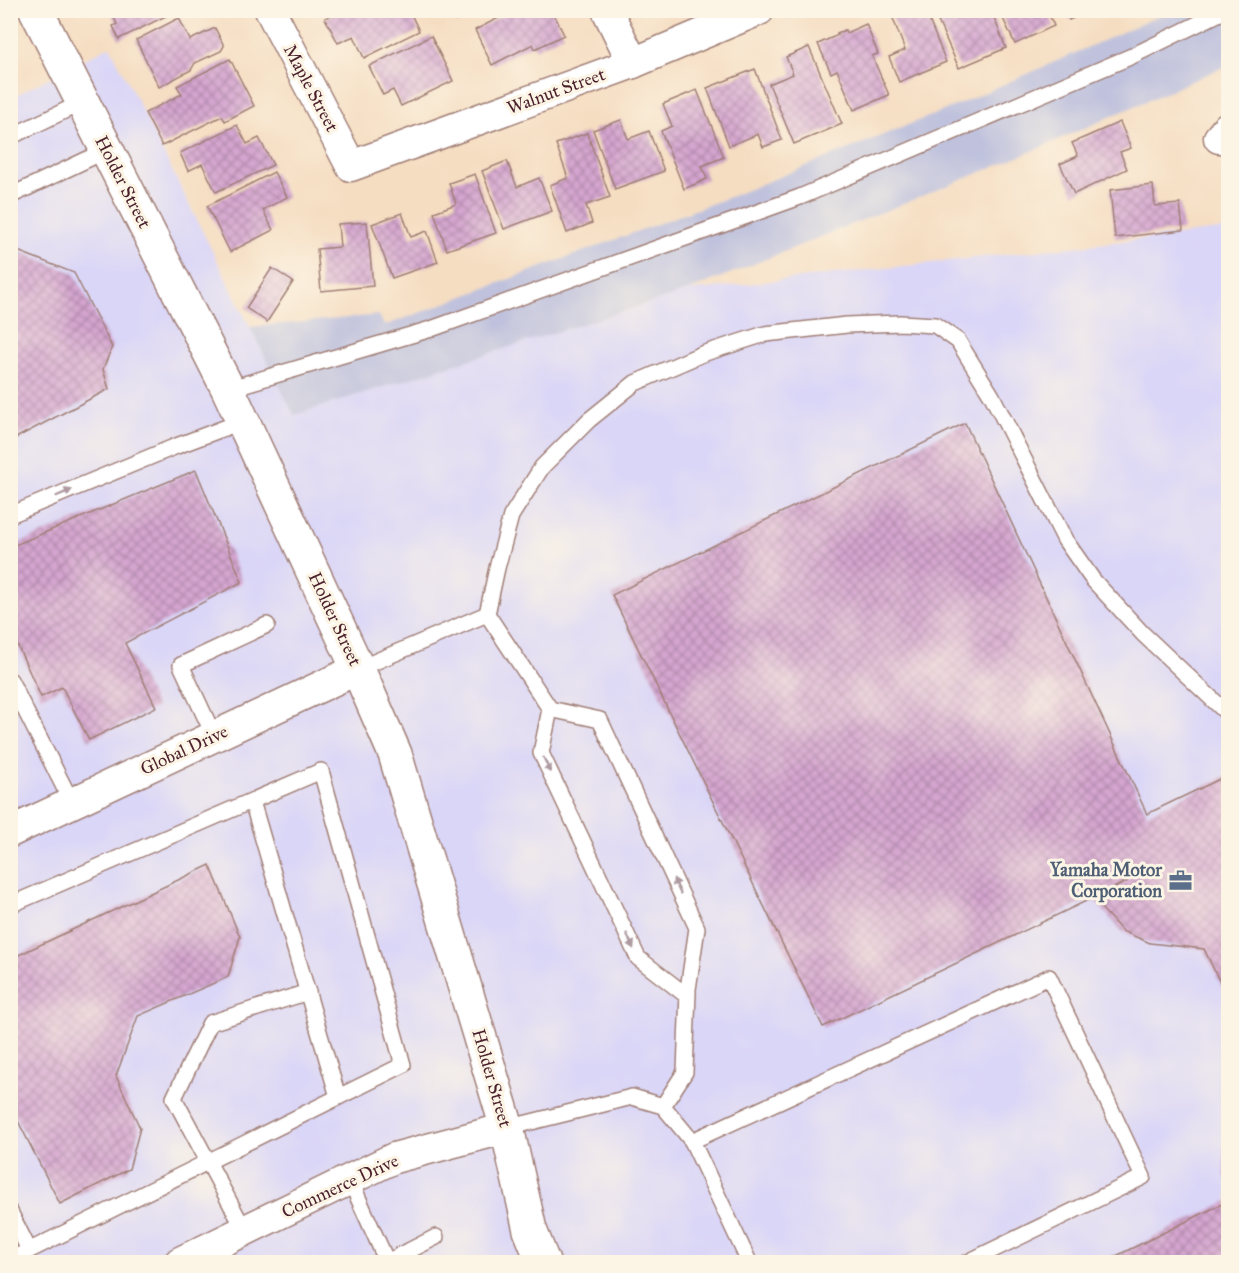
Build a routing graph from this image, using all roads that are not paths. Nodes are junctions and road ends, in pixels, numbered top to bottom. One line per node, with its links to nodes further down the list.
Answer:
1 (36, 10): 7 (street, Holder Street)
2 (270, 10): 10 (street, Maple Street)
3 (607, 10): 6 (street)
4 (759, 10): 6 (street, Walnut Street)
5 (1226, 10): 12 (lane)
6 (633, 63): 10 (street, Walnut Street)
7 (82, 102): 8 (lane); 9 (street, Holder Street)
8 (10, 137)
9 (107, 150): 11 (lane); 12 (street, Holder Street)
10 (351, 166)
11 (10, 196)
12 (228, 389): 13 (street, Holder Street)
13 (243, 421): 14 (lane, one-way to 13); 17 (street, Holder Street)
14 (10, 515)
15 (487, 614): 17 (lane); 19 (lane); 20 (lane)
16 (267, 625): 21 (lane)
17 (358, 669): 21 (street, Global Drive); 30 (street, Holder Street)
18 (10, 680): 23 (lane)
19 (550, 709): 27 (lane, one-way to 27); 27 (lane, one-way to 19)
20 (1228, 714)
21 (214, 736): 23 (street, Global Drive)
22 (252, 801): 25 (lane); 26 (lane); 28 (lane)
23 (72, 803): 24 (street, Global Drive)
24 (10, 832)
25 (10, 905)
26 (308, 992): 28 (lane); 32 (lane)
27 (687, 992): 29 (lane)
28 (338, 1097): 32 (lane)
29 (663, 1106): 30 (lane); 31 (lane)
30 (507, 1128): 33 (street, Commerce Drive); 41 (street, Holder Street)
31 (692, 1141): 42 (lane); 43 (lane)
32 (208, 1162): 35 (lane); 37 (lane)
33 (350, 1180): 35 (street, Commerce Drive); 40 (lane)
34 (10, 1212): 37 (lane)
35 (245, 1231): 39 (street, Commerce Drive)
36 (436, 1237): 40 (lane)
37 (29, 1250): 38 (lane)
38 (10, 1260)
39 (187, 1261)
40 (387, 1262)
41 (543, 1263)
42 (749, 1263)
43 (968, 1263)

